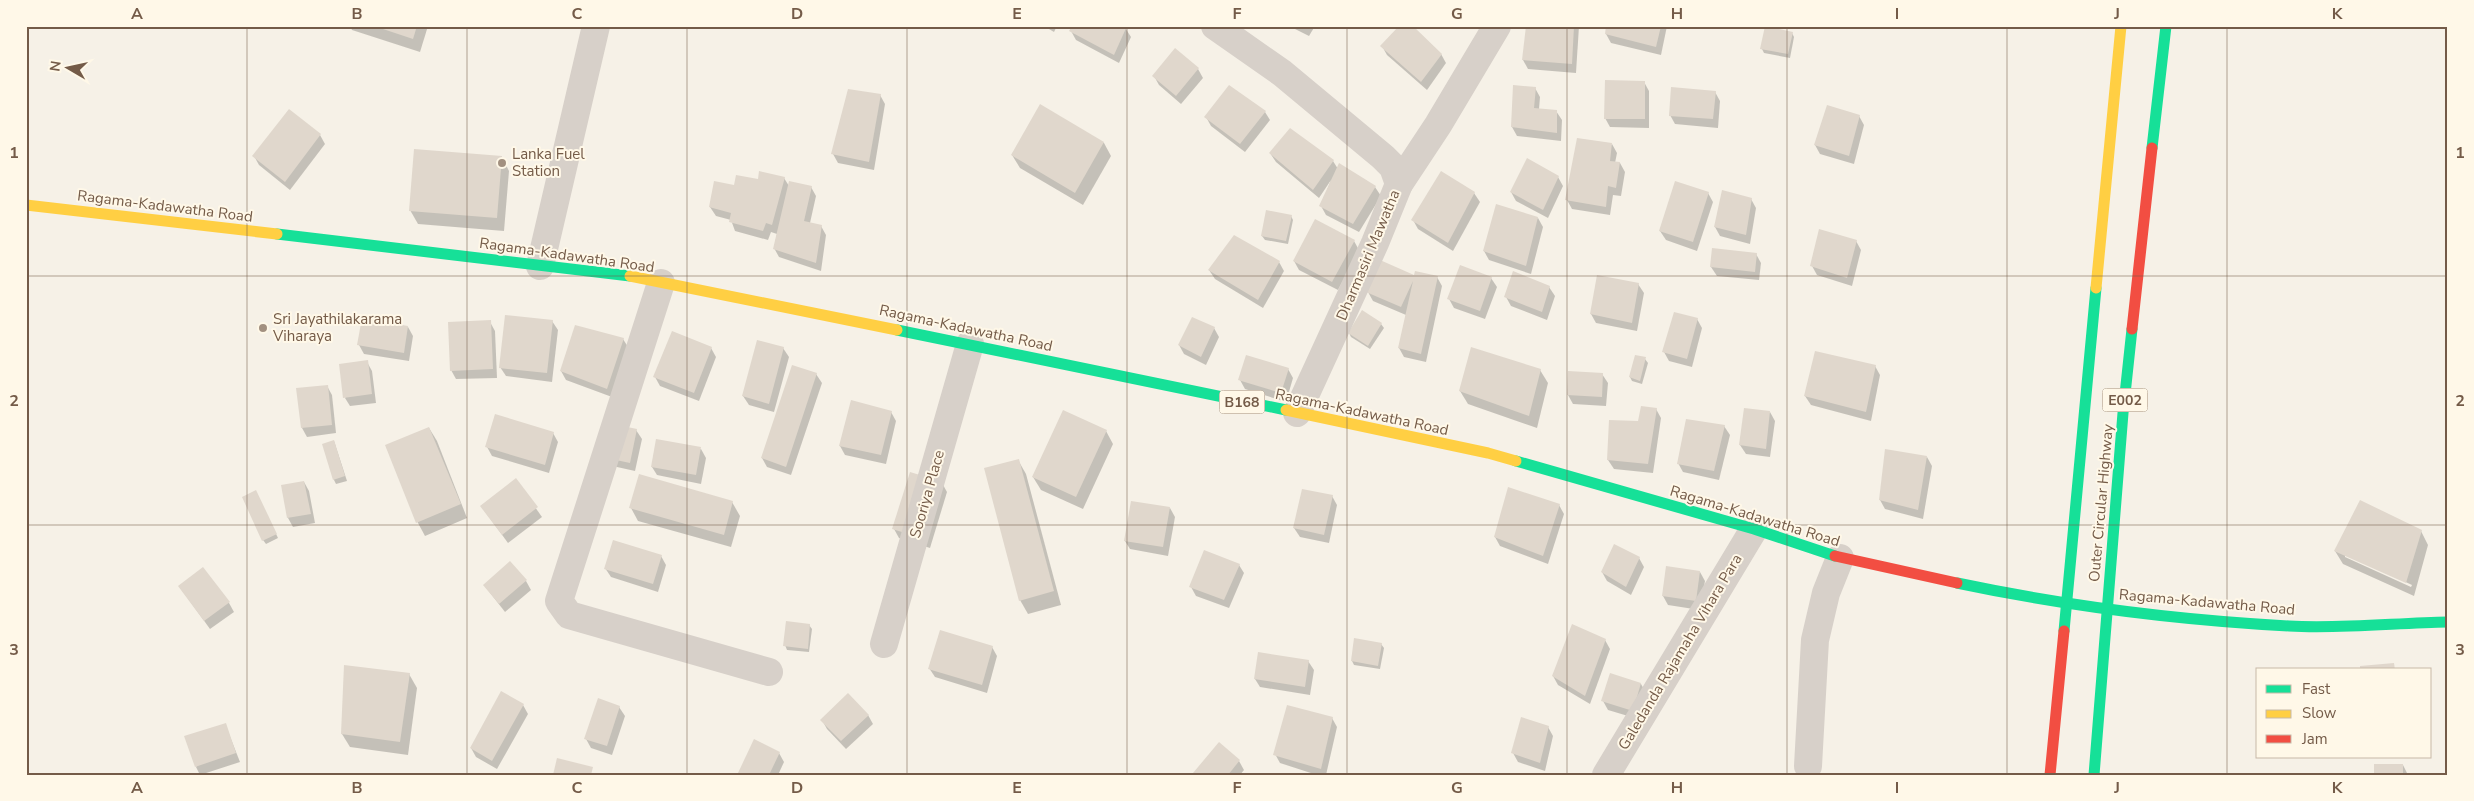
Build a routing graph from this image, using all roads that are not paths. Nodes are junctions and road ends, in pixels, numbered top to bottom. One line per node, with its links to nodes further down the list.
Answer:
1 (596, 26): 8 (street)
2 (1215, 26): 6 (street, Dharmasiri Mawatha)
3 (1497, 26): 6 (street)
4 (2121, 26): 19 (main road, Outer Circular Highway / E002)
5 (2166, 26): 20 (main road, Outer Circular Highway / E002)
6 (1398, 184): 11 (street, Dharmasiri Mawatha)
7 (26, 205): 8 (main road, Ragama-Kadawatha Road / B168)
8 (540, 266): 9 (main road, Ragama-Kadawatha Road / B168)
9 (661, 283): 10 (main road, Ragama-Kadawatha Road / B168); 16 (street)
10 (970, 344): 11 (main road, Ragama-Kadawatha Road / B168); 15 (street, Sooriya Place)
11 (1297, 413): 12 (main road, Ragama-Kadawatha Road / B168)
12 (1754, 529): 13 (main road, Ragama-Kadawatha Road / B168); 18 (street, Galedanda Rajamaha Vihara Para)
13 (1840, 558): 14 (main road, Ragama-Kadawatha Road / B168); 17 (street)
14 (2448, 622)
15 (884, 644)
16 (769, 672)
17 (1808, 766)
18 (1606, 775)
19 (2050, 775)
20 (2094, 775)

